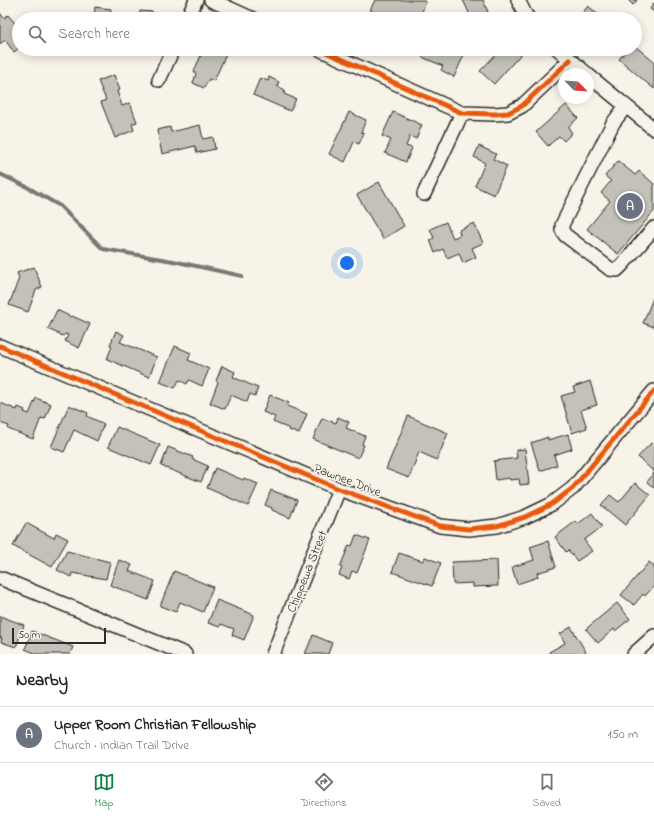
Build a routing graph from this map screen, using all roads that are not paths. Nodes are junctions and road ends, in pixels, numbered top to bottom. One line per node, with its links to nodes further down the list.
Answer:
1 (196, 0): 4 (street)
2 (211, 0): 5 (street)
3 (518, 0): 6 (street)
4 (191, 12)
5 (238, 12)
6 (524, 12)
7 (171, 56): 13 (street)
8 (336, 56): 15 (street)
9 (566, 56): 10 (street)
10 (570, 60): 11 (street); 15 (street)
11 (580, 68)
12 (594, 79): 14 (street)
13 (159, 80)
14 (626, 106): 16 (street); 18 (street)
15 (462, 113): 17 (street)
16 (654, 129)
17 (424, 194)
18 (654, 228)
19 (0, 346): 21 (street, Pawnee Drive)
20 (654, 391): 21 (street, Pawnee Drive)
21 (339, 489): 25 (street, Chippewa Street)
22 (0, 578): 24 (street)
23 (654, 636): 26 (street)
24 (185, 654)
25 (273, 654)
26 (634, 654)

